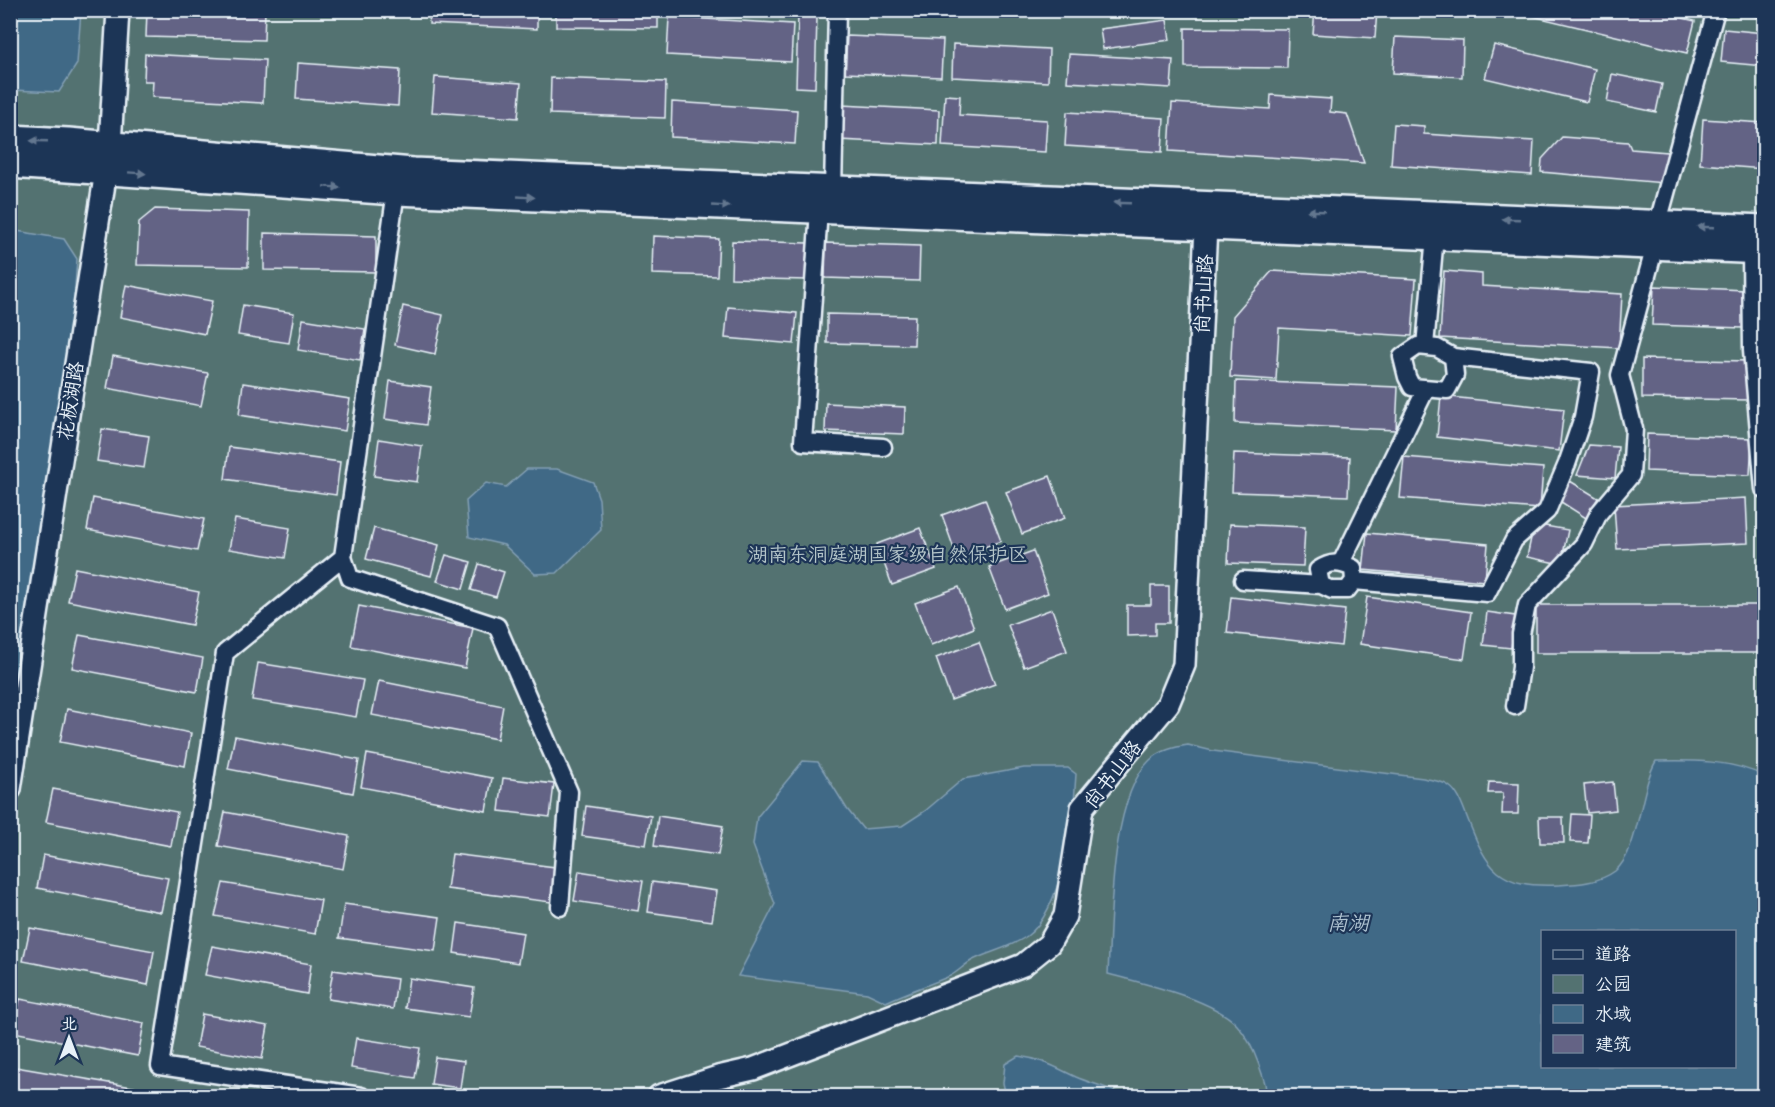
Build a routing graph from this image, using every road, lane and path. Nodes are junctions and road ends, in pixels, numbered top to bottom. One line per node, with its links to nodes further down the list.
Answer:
1 (118, 10): 6 (street, 花板湖路)
2 (837, 10): 9 (street)
3 (1716, 10): 12 (street)
4 (10, 139): 5 (main road, one-way to 4)
5 (63, 154): 6 (main road); 7 (main road)
6 (108, 158): 8 (main road, one-way to 8); 9 (main road); 26 (street, 花板湖路)
7 (10, 164)
8 (396, 191): 9 (main road, one-way to 9); 20 (street)
9 (826, 200): 10 (main road); 12 (main road, one-way to 9); 17 (street)
10 (1206, 227): 11 (main road); 29 (street, 尚书山路)
11 (1435, 236): 12 (main road); 14 (street)
12 (1656, 236): 13 (main road); 25 (street)
13 (1760, 243): 18 (street)
14 (1425, 346): 15 (street); 16 (street)
15 (1453, 357): 16 (street); 23 (street)
16 (1426, 389): 21 (street)
17 (883, 447)
18 (1764, 482): 19 (street)
19 (1764, 489)
20 (343, 557): 27 (street); 28 (street)
21 (1341, 563): 23 (street); 24 (street)
22 (1243, 580): 24 (street)
23 (1354, 581): 24 (street)
24 (1321, 585)
25 (1515, 706)
26 (10, 789)
27 (560, 907)
28 (361, 1096)
29 (659, 1096)

